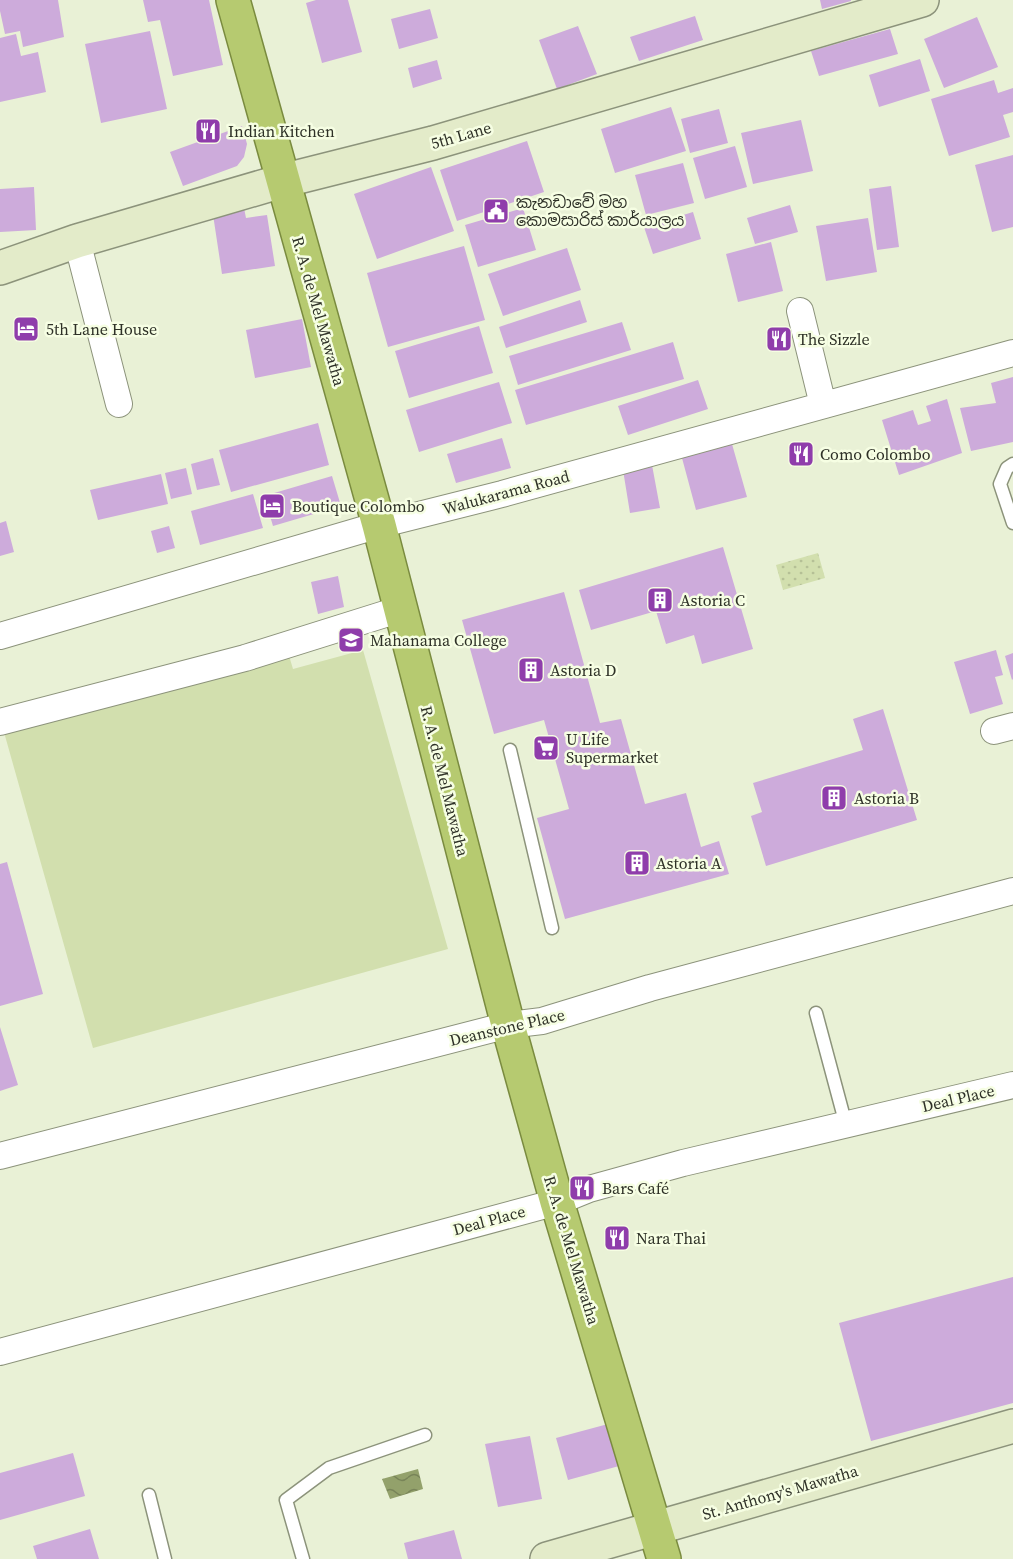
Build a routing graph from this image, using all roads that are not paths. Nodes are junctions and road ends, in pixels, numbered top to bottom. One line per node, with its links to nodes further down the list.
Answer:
1 (233, 0): 3 (highway, R. A. de Mel Mawatha)
2 (922, 0): 3 (main road, 5th Lane)
3 (282, 181): 4 (main road, 5th Lane); 12 (highway, R. A. de Mel Mawatha)
4 (77, 241): 5 (main road, 5th Lane); 8 (street)
5 (0, 268)
6 (800, 311): 9 (street)
7 (1013, 353): 9 (street, Walukarama Road)
8 (119, 404)
9 (823, 405): 12 (street, Walukarama Road)
10 (1013, 464): 11 (lane)
11 (1013, 523)
12 (379, 525): 13 (highway, R. A. de Mel Mawatha); 14 (street, Walukarama Road)
13 (401, 609): 15 (street); 20 (highway, R. A. de Mel Mawatha)
14 (0, 636)
15 (0, 722)
16 (510, 750): 18 (lane)
17 (1013, 891): 20 (street, Deanstone Place)
18 (552, 928)
19 (816, 1013): 22 (lane)
20 (508, 1025): 23 (street, Deanstone Place); 24 (highway, R. A. de Mel Mawatha)
21 (1013, 1085): 22 (street, Deal Place)
22 (846, 1125): 24 (street, Deal Place)
23 (0, 1156)
24 (557, 1202): 25 (street, Deal Place); 29 (highway, R. A. de Mel Mawatha)
25 (0, 1352)
26 (1013, 1426): 29 (main road, St. Anthony's Mawatha)
27 (425, 1435): 31 (lane)
28 (149, 1495): 30 (lane)
29 (656, 1526): 32 (main road, St. Anthony's Mawatha); 33 (highway, R. A. de Mel Mawatha)
30 (165, 1559)
31 (303, 1559)
32 (547, 1559)
33 (664, 1559)

